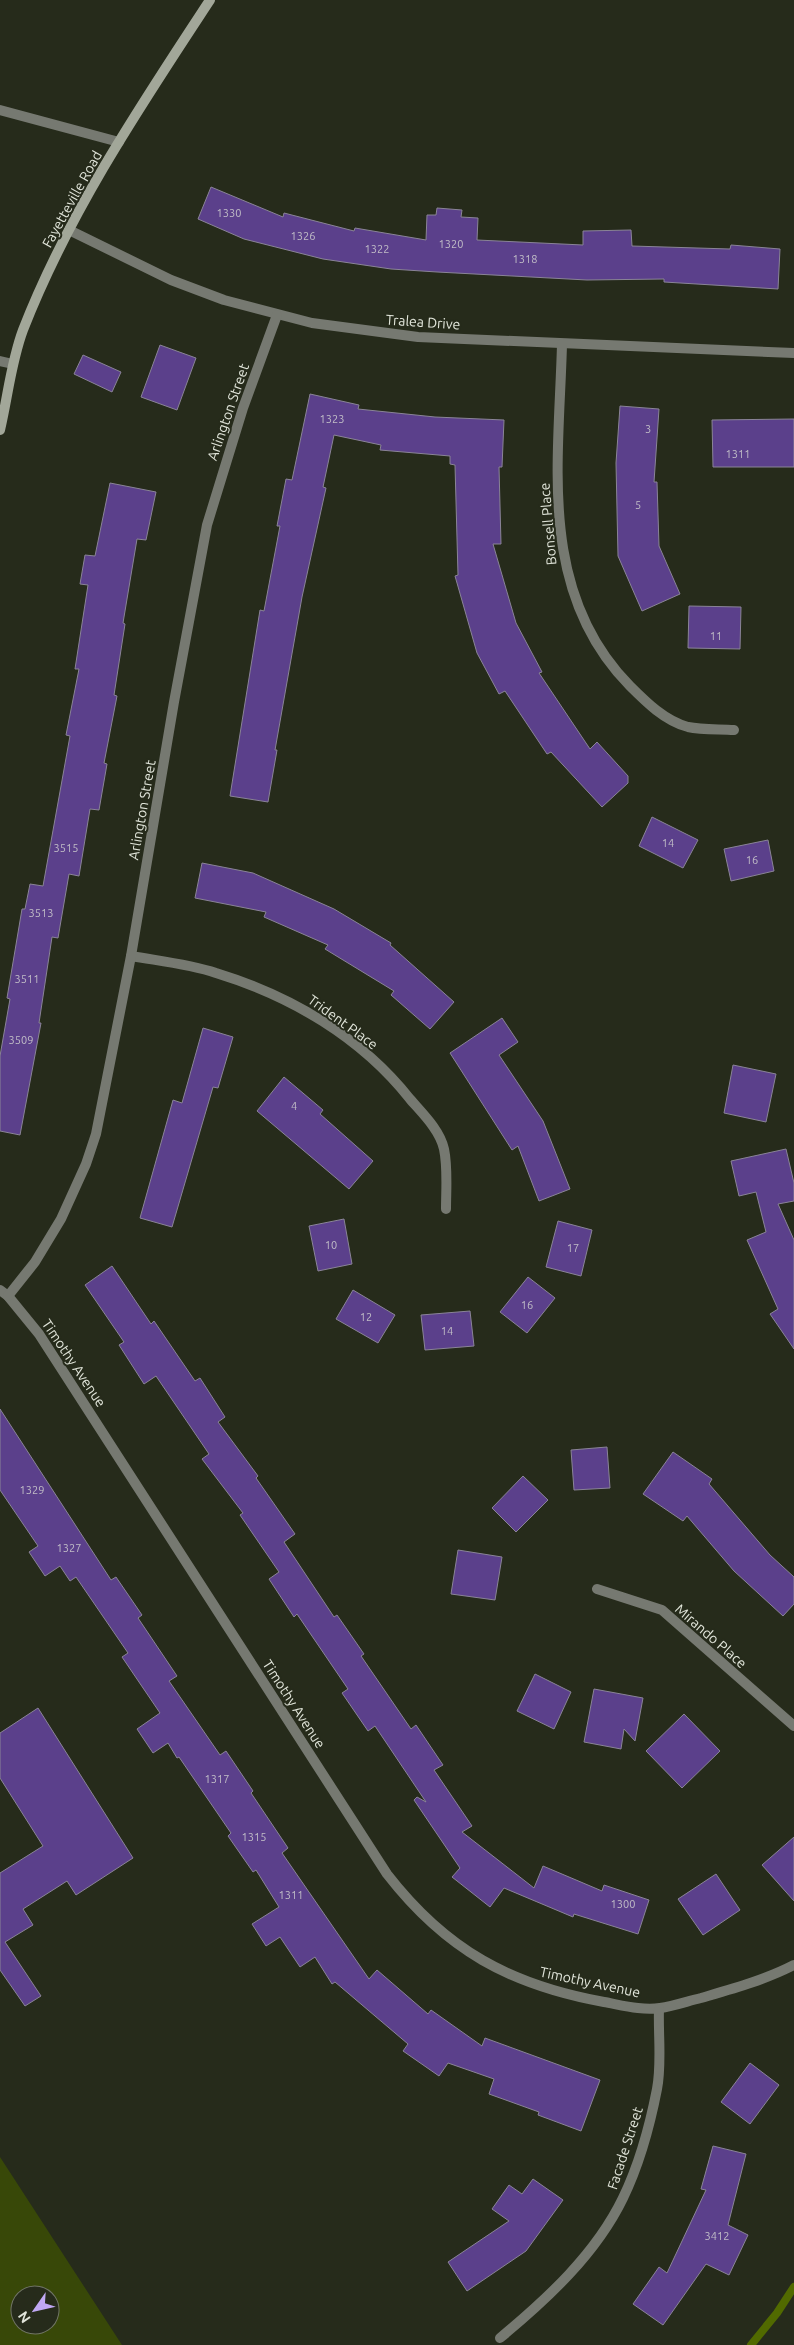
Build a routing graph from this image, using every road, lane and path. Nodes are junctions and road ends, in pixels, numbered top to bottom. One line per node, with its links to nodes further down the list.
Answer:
1 (210, 0): 3 (main road, Fayetteville Road)
2 (0, 110): 3 (street)
3 (119, 142): 4 (main road, Fayetteville Road)
4 (69, 230): 5 (street, Tralea Drive); 9 (main road, Fayetteville Road)
5 (277, 315): 6 (street, Tralea Drive); 12 (street, Arlington Street)
6 (562, 344): 7 (street, Tralea Drive); 11 (street, Bonsell Place)
7 (794, 353)
8 (0, 361): 9 (street)
9 (13, 364): 10 (main road, Fayetteville Road)
10 (0, 430)
11 (734, 730)
12 (131, 956): 13 (street, Trident Place); 14 (street, Arlington Street)
13 (446, 1209)
14 (4, 1293): 18 (street, Timothy Avenue)
15 (597, 1589): 16 (street, Mirando Place)
16 (794, 1726)
17 (794, 1965): 18 (street)
18 (659, 2009): 19 (street, Facade Street)
19 (500, 2338)

